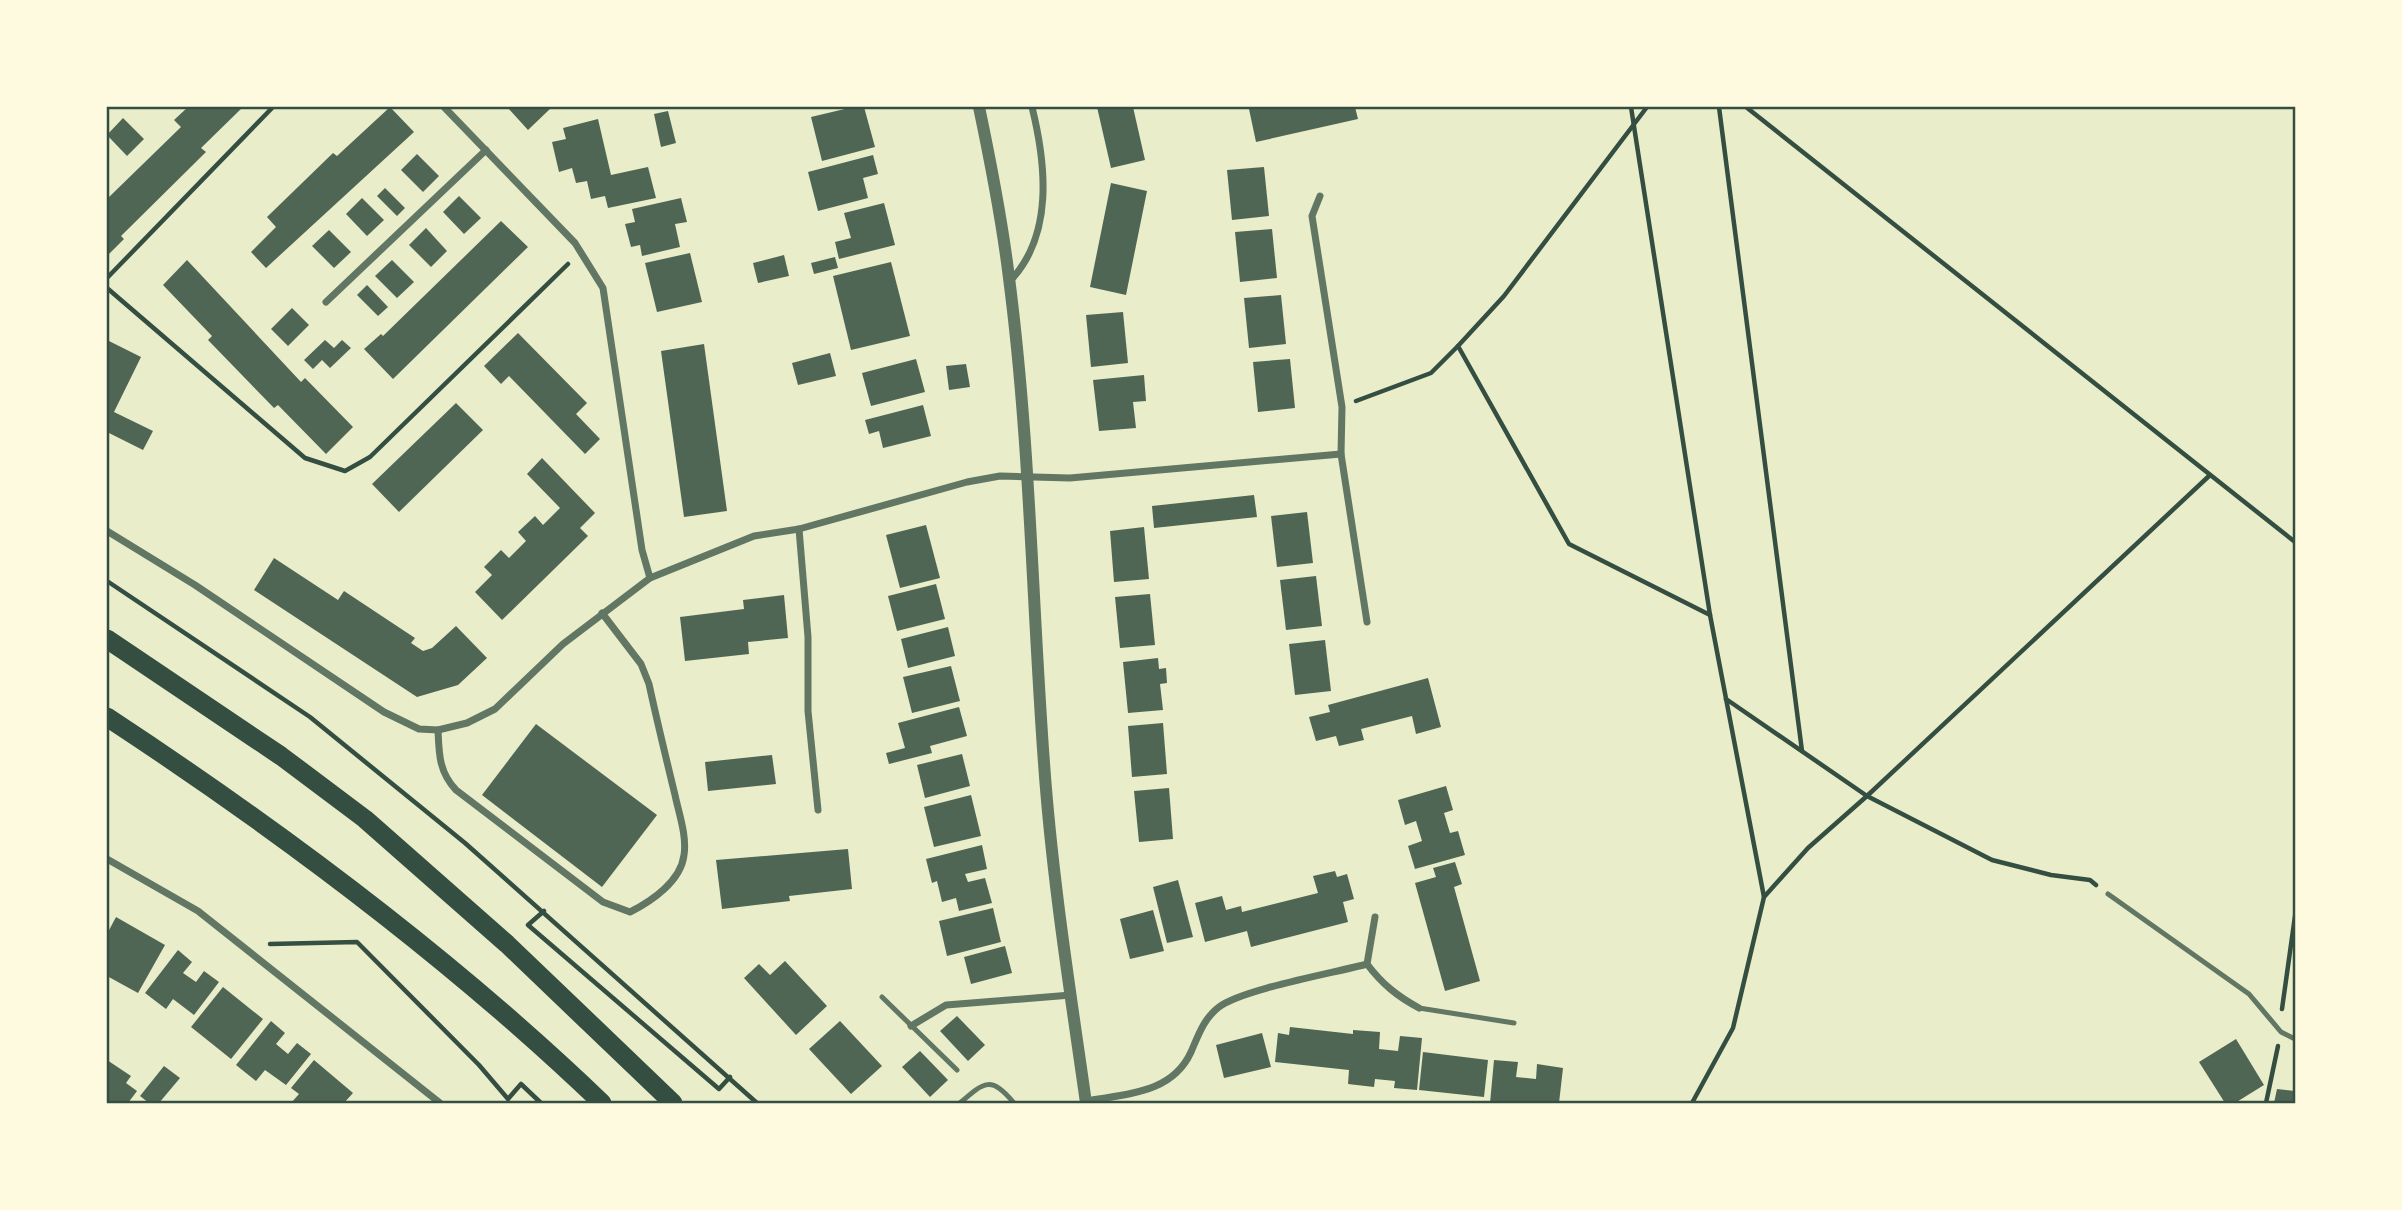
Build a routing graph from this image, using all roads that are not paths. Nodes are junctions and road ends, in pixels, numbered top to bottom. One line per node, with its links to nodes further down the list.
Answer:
1 (444, 107): 4 (street)
2 (979, 107): 6 (street)
3 (1032, 107): 6 (street)
4 (486, 150): 7 (street); 12 (street)
5 (1320, 196): 8 (street)
6 (1010, 281): 9 (street)
7 (326, 302)
8 (1341, 454): 9 (street); 14 (street)
9 (1028, 475): 10 (street); 23 (street)
10 (799, 529): 12 (street); 18 (street)
11 (107, 531): 17 (street)
12 (650, 578): 13 (street)
13 (602, 613): 17 (street); 17 (street)
14 (1367, 622)
15 (107, 639): 33 (highway)
16 (107, 718): 32 (highway)
17 (438, 730)
18 (818, 810)
19 (107, 859): 31 (street)
20 (2108, 894): 28 (lane)
21 (1375, 917): 22 (street)
22 (1367, 964): 25 (street); 30 (street)
23 (1071, 995): 27 (street); 30 (street)
24 (882, 997): 27 (lane)
25 (1419, 1008): 26 (lane)
26 (1514, 1023)
27 (911, 1026): 29 (lane)
28 (2295, 1039)
29 (957, 1070)
30 (1086, 1102)
31 (440, 1103)
32 (602, 1103)
33 (673, 1103)
34 (960, 1103): 35 (lane)
35 (1014, 1103)

